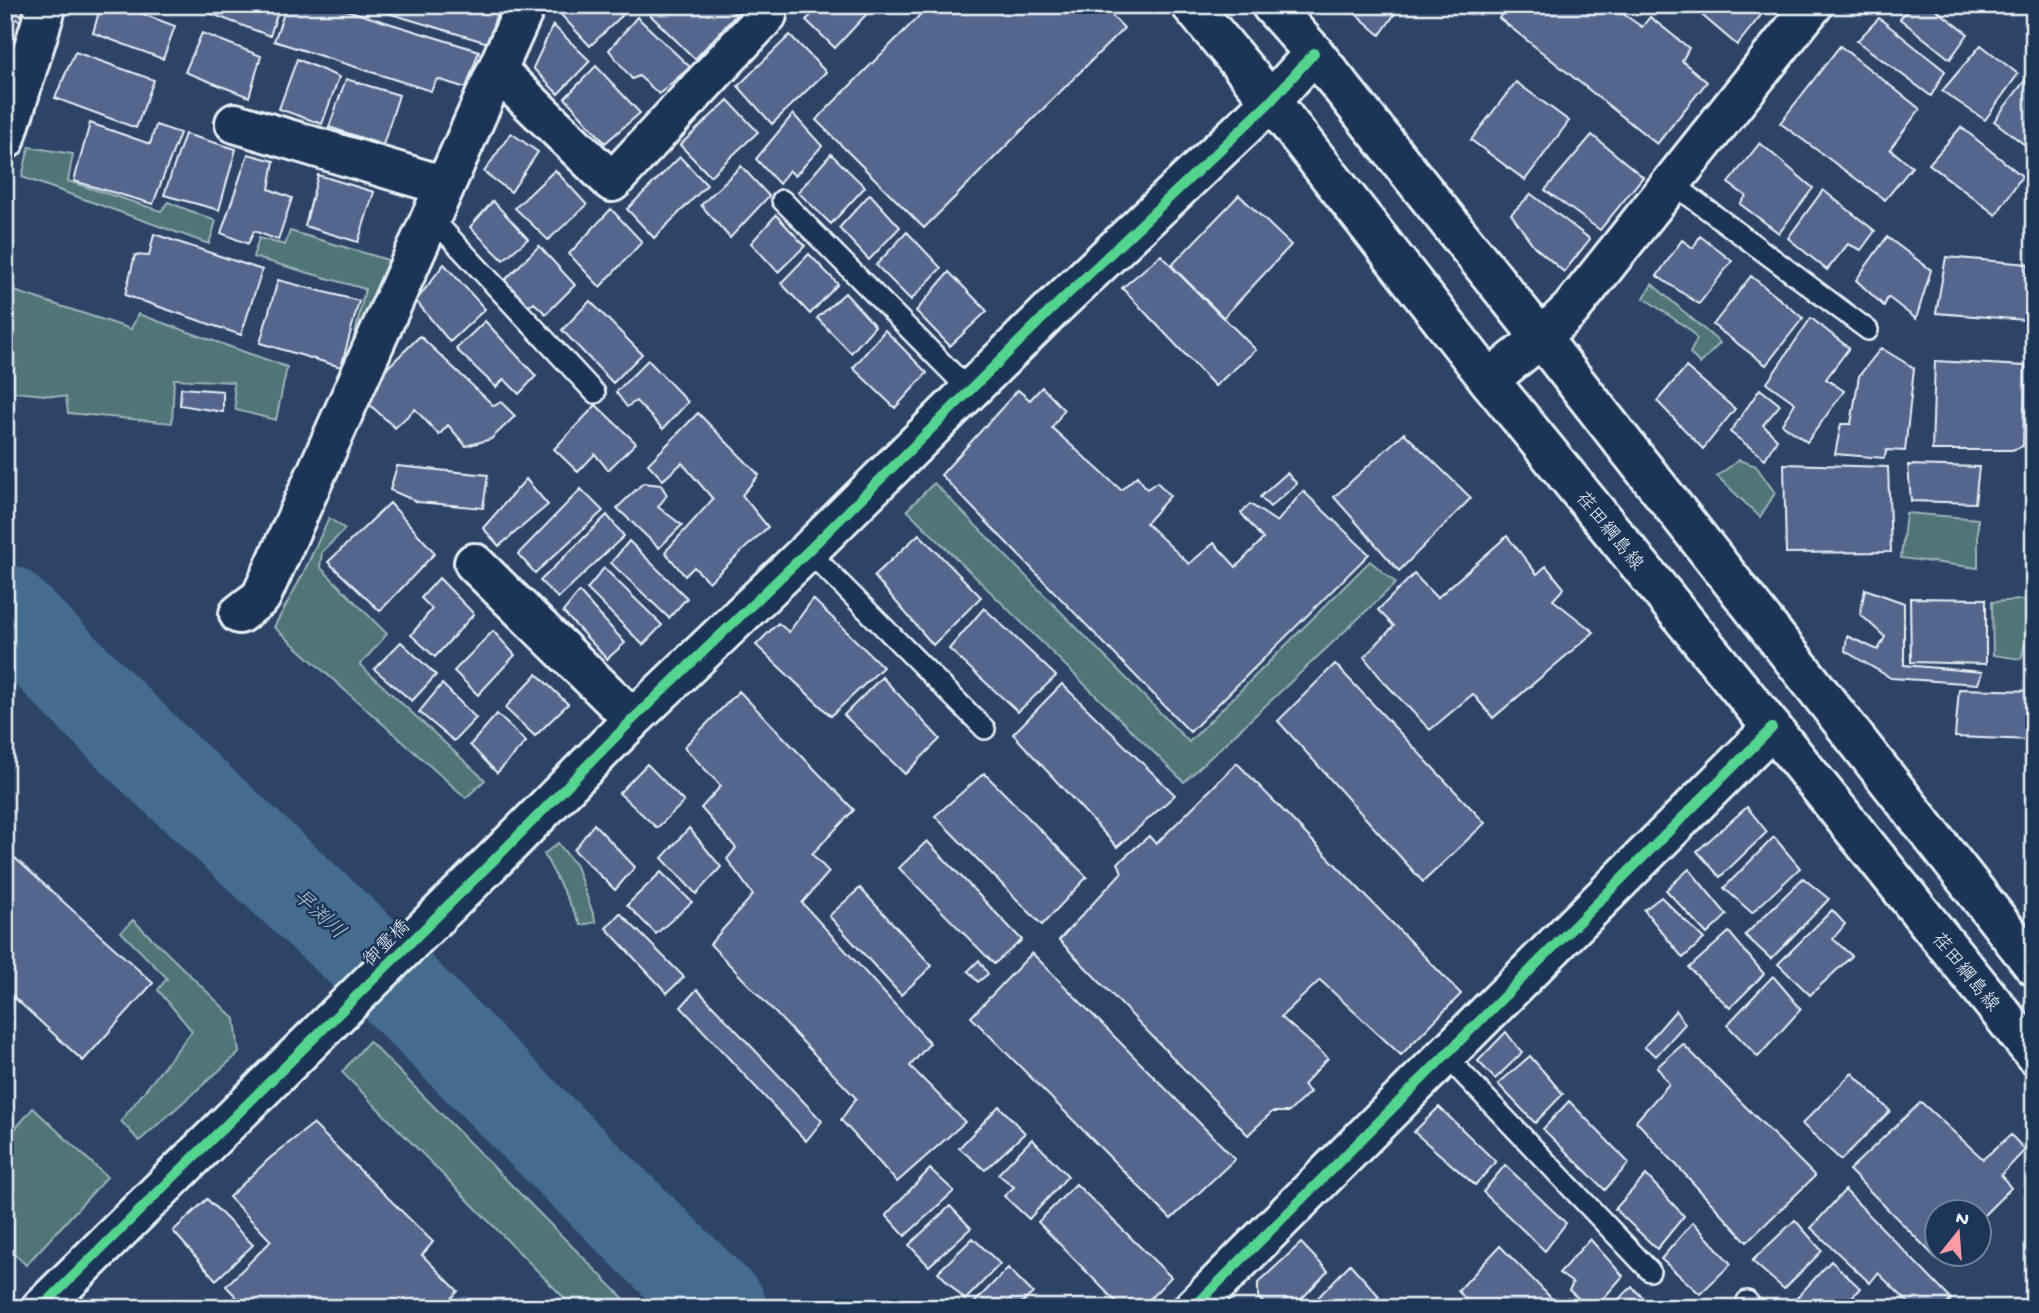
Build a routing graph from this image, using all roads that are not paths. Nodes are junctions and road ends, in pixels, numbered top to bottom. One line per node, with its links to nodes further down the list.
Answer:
1 (47, 5): 11 (street)
2 (526, 5): 8 (street)
3 (757, 5): 8 (street)
4 (1191, 5): 9 (street, 荏田綱島線)
5 (1271, 5): 7 (street)
6 (1813, 5): 12 (street)
7 (1314, 53): 9 (street, 御霊橋); 16 (street)
8 (498, 71): 14 (street)
9 (1271, 101): 17 (street, 荏田綱島線); 18 (street, 御霊橋)
10 (235, 123): 14 (street)
11 (5, 140)
12 (1672, 183): 15 (lane); 16 (street)
13 (782, 200): 18 (lane)
14 (438, 202): 19 (lane); 22 (street)
15 (1868, 330)
16 (1541, 338): 17 (street); 26 (street)
17 (1489, 380): 24 (street, 荏田綱島線)
18 (970, 390): 20 (street, 御霊橋)
19 (595, 393)
20 (808, 551): 23 (street, 御霊橋); 25 (lane)
21 (474, 563): 23 (street)
22 (239, 614)
23 (633, 719): 31 (street, 御霊橋)
24 (1772, 728): 27 (street, 荏田綱島線); 28 (street)
25 (985, 729)
26 (2031, 952)
27 (2034, 1054)
28 (1446, 1056): 29 (lane); 30 (street)
29 (1650, 1270)
30 (1210, 1302)
31 (41, 1308)

